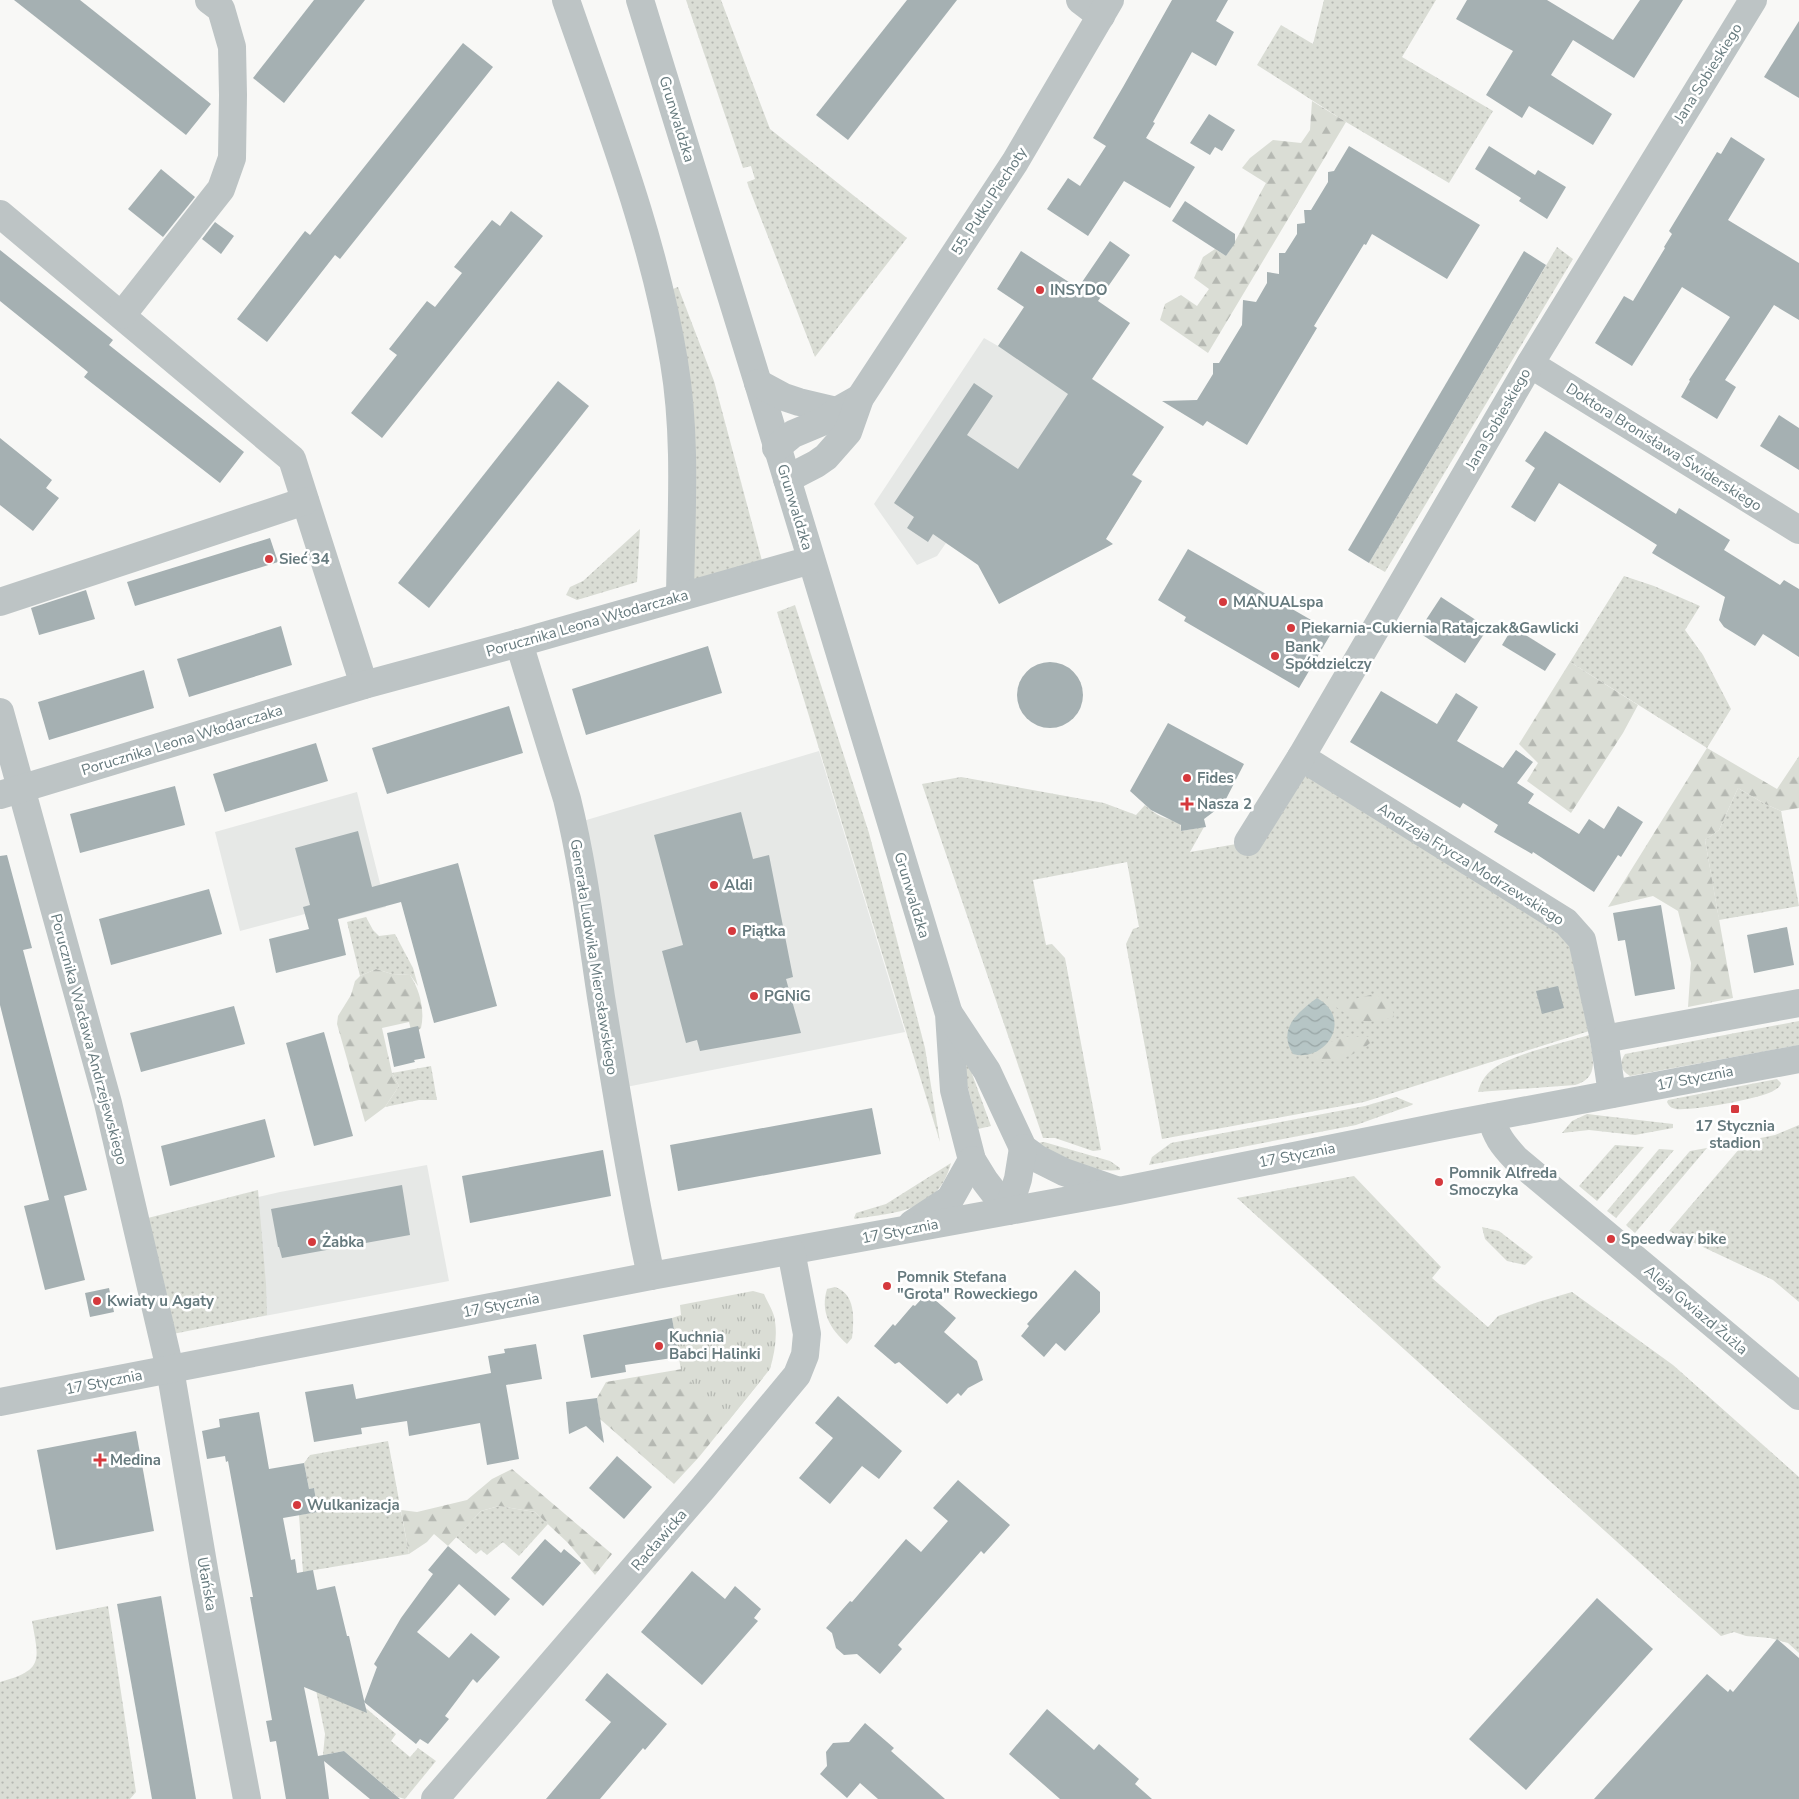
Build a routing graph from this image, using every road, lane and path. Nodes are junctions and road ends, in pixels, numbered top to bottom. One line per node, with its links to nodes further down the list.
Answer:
1 (209, 0): 8 (street)
2 (566, 0): 17 (street)
3 (640, 0): 10 (street, Grunwaldzka)
4 (1080, 0): 6 (street)
5 (1753, 0): 9 (street, Jana Sobieskiego)
6 (1106, 8): 11 (street, 55. Pułku Piechoty)
7 (0, 214): 8 (street)
8 (122, 315): 14 (street)
9 (1530, 364): 15 (street, Doktora Bronisława Świderskiego); 22 (street, Jana Sobieskiego)
10 (758, 383): 11 (street); 12 (street, Grunwaldzka)
11 (848, 404): 12 (street, 55. Pułku Piechoty); 13 (street, 55. Pułku Piechoty)
12 (776, 448): 13 (street, Grunwaldzka)
13 (787, 478): 16 (street, Grunwaldzka)
14 (305, 501): 18 (street); 20 (street)
15 (1799, 530)
16 (811, 560): 17 (street, Porucznika Leona Włodarczaka); 26 (street, Grunwaldzka)
17 (680, 596): 19 (street, Porucznika Leona Włodarczaka)
18 (0, 602)
19 (519, 643): 20 (street, Porucznika Leona Włodarczaka); 37 (street, Generała Ludwika Mierosławskiego)
20 (364, 685): 23 (street, Porucznika Leona Włodarczaka)
21 (0, 712): 23 (street, Porucznika Wacława Andrzejewskiego)
22 (1300, 757): 24 (street, Jana Sobieskiego); 27 (street, Andrzeja Frycza Modrzewskiego)
23 (11, 792): 38 (street, Porucznika Wacława Andrzejewskiego)
24 (1248, 842)
25 (1799, 1003): 27 (street)
26 (949, 1014): 31 (street, Grunwaldzka); 32 (street, Grunwaldzka)
27 (1604, 1039): 29 (street, Andrzeja Frycza Modrzewskiego)
28 (1799, 1059): 29 (street, 17 Stycznia)
29 (1612, 1094): 30 (street, 17 Stycznia)
30 (1491, 1117): 33 (street, 17 Stycznia); 39 (street, Aleja Gwiazd Żużla)
31 (1023, 1148): 33 (street); 34 (street)
32 (972, 1160): 34 (street, Grunwaldzka); 35 (street)
33 (1119, 1191): 34 (street, 17 Stycznia)
34 (1008, 1211): 35 (street, 17 Stycznia)
35 (901, 1231): 36 (street, 17 Stycznia)
36 (791, 1251): 37 (street, 17 Stycznia); 42 (street, Racławicka)
37 (652, 1276): 38 (street, 17 Stycznia)
38 (170, 1369): 40 (street, 17 Stycznia); 41 (street, Ułańska)
39 (1799, 1396)
40 (0, 1402)
41 (247, 1799)
42 (435, 1799)

